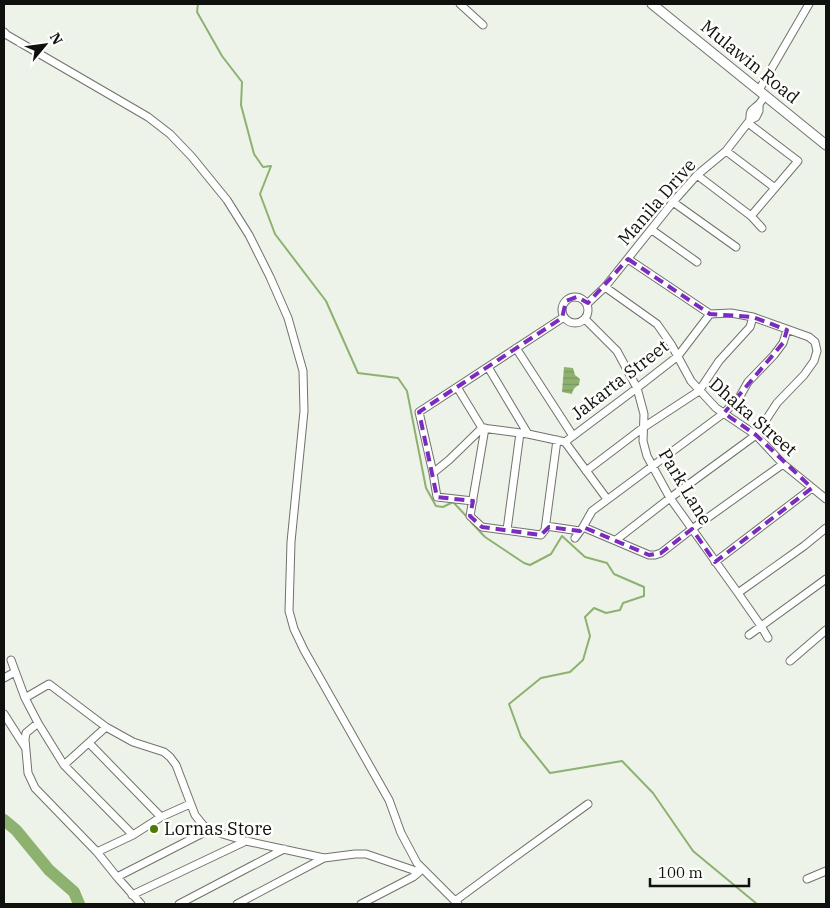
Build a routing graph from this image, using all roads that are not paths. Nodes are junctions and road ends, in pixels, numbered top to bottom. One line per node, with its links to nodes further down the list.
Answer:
1 (460, 4): 4 (street)
2 (652, 4): 6 (main road, Mulawin Road)
3 (809, 4): 6 (street, Manila Drive)
4 (483, 25)
5 (4, 32): 82 (street)
6 (762, 93): 7 (street, Manila Drive); 8 (main road, Mulawin Road)
7 (749, 122): 9 (street, Manila Drive); 11 (street)
8 (826, 145)
9 (726, 150): 10 (street, Manila Drive); 11 (street)
10 (697, 175): 12 (street, Manila Drive); 13 (street)
11 (775, 188): 13 (street)
12 (674, 202): 15 (street, Manila Drive); 16 (street)
13 (751, 216): 14 (street)
14 (762, 228)
15 (652, 230): 17 (street, Manila Drive); 18 (street)
16 (736, 247)
17 (628, 259): 19 (street, Manila Drive); 21 (street)
18 (698, 262)
19 (606, 287): 20 (street, Manila Drive); 27 (street, Dhaka Street)
20 (587, 304): 22 (street); 24 (street)
21 (710, 314): 23 (street); 27 (street, Jakarta Street)
22 (564, 317): 24 (street); 26 (street)
23 (753, 317): 25 (street); 31 (street)
24 (585, 319): 30 (street, Park Lane)
25 (787, 330): 32 (street); 37 (street)
26 (516, 348): 28 (street); 38 (street)
27 (678, 356): 30 (street, Jakarta Street); 31 (street, Dhaka Street)
28 (488, 367): 29 (street); 36 (street)
29 (457, 387): 34 (street); 43 (street)
30 (637, 388): 33 (street, Park Lane); 38 (street, Jakarta Street)
31 (699, 391): 32 (street, Dhaka Street); 33 (street)
32 (724, 413): 37 (street, Dhaka Street); 41 (street)
33 (644, 427): 41 (street, Park Lane); 42 (street)
34 (484, 428): 35 (street); 43 (street); 48 (street)
35 (520, 433): 36 (street); 52 (street)
36 (528, 434): 39 (street)
37 (756, 435): 40 (street, Dhaka Street); 45 (street)
38 (573, 436): 39 (street, Jakarta Street)
39 (561, 441): 42 (street, Jakarta Street); 49 (street)
40 (784, 464): 44 (street, Dhaka Street); 51 (street)
41 (652, 466): 45 (street, Park Lane); 46 (street)
42 (586, 470): 46 (street, Jakarta Street)
43 (433, 473): 48 (street)
44 (812, 488): 47 (street, Dhaka Street); 55 (street)
45 (670, 498): 51 (street, Park Lane); 54 (street)
46 (607, 499): 53 (street)
47 (826, 499)
48 (473, 501): 52 (street)
49 (546, 526): 52 (street); 53 (street)
50 (826, 528): 57 (street)
51 (692, 529): 54 (street); 55 (street, Park Lane)
52 (507, 530)
53 (579, 532): 54 (street)
54 (616, 540)
55 (715, 562): 57 (street, Park Lane)
56 (826, 579): 58 (street)
57 (738, 593): 58 (street, Park Lane)
58 (761, 626): 60 (street); 61 (street, Park Lane)
59 (826, 630): 63 (street)
60 (749, 635)
61 (768, 638)
62 (11, 660): 64 (street)
63 (790, 660)
64 (15, 672): 65 (street); 66 (street)
65 (4, 678)
66 (25, 698): 68 (street); 69 (street)
67 (4, 714): 71 (street)
68 (38, 723): 71 (street); 72 (street)
69 (106, 727): 70 (street); 73 (street)
70 (89, 742): 72 (street); 75 (street)
71 (25, 747): 80 (street)
72 (64, 765): 77 (street)
73 (190, 804): 75 (street); 76 (street)
74 (588, 804): 87 (street)
75 (162, 817): 77 (street)
76 (210, 830): 78 (street); 84 (street)
77 (133, 835): 80 (street)
78 (246, 841): 79 (street); 86 (street)
79 (284, 849): 81 (street); 89 (street)
80 (97, 852): 84 (street)
81 (324, 858): 82 (street); 90 (street)
82 (419, 870): 87 (street); 91 (street)
83 (826, 871): 85 (street)
84 (117, 877): 86 (street)
85 (807, 879)
86 (132, 895): 88 (street)
87 (457, 903)
88 (141, 904)
89 (178, 904)
90 (237, 904)
91 (361, 904)

